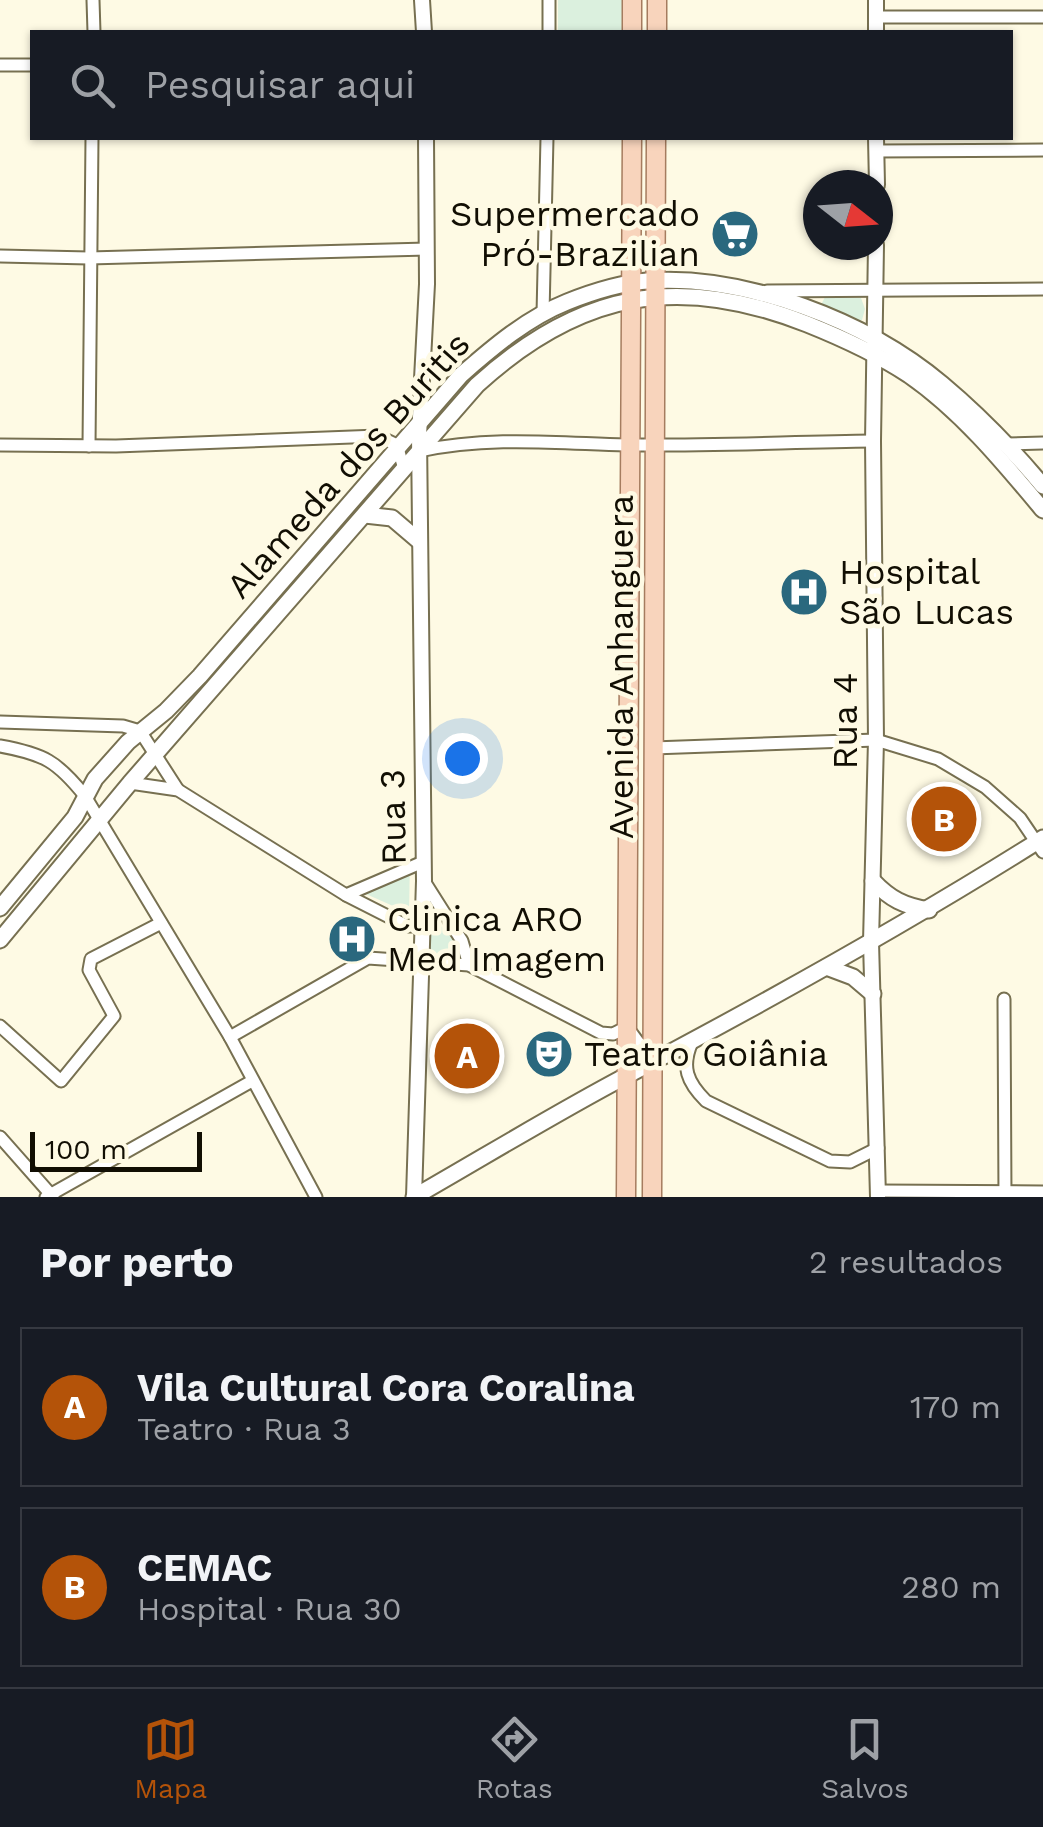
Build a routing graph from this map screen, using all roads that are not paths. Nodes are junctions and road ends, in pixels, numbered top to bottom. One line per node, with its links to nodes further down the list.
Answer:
1 (94, 0): 9 (street)
2 (422, 0): 10 (street)
3 (549, 0): 11 (street)
4 (632, 0): 12 (main road)
5 (657, 0): 13 (main road)
6 (876, 0): 8 (street)
7 (1043, 16): 8 (street)
8 (876, 25)
9 (94, 30)
10 (424, 30)
11 (548, 30)
12 (632, 30)
13 (657, 30)
14 (0, 65): 15 (street)
15 (30, 65)
16 (92, 140): 26 (street)
17 (426, 140): 24 (street, Rua 3)
18 (546, 140): 33 (street)
19 (632, 140): 31 (main road, Avenida Anhanguera)
20 (656, 140): 28 (main road, Avenida Anhanguera)
21 (876, 144): 22 (street); 23 (street)
22 (1043, 150)
23 (877, 170)
24 (427, 249): 26 (street); 36 (street, Rua 3)
25 (0, 256): 26 (street)
26 (88, 258): 44 (street)
27 (876, 260): 29 (street, Rua 4)
28 (655, 288): 31 (main road); 32 (main road); 35 (main road); 39 (main road, Avenida Anhanguera)
29 (875, 290): 30 (street); 32 (street); 34 (street, Rua 4)
30 (1043, 290)
31 (631, 292): 33 (main road, Alameda dos Buritis); 36 (main road, Alameda dos Buritis); 43 (main road, Avenida Anhanguera)
32 (758, 292): 34 (main road)
33 (542, 314): 36 (main road, Alameda dos Buritis)
34 (876, 338): 35 (street, Rua 4); 40 (main road)
35 (876, 357): 37 (street, Rua 4); 47 (main road)
36 (419, 436): 42 (main road, Alameda dos Buritis); 43 (street); 45 (main road, Alameda dos Buritis); 49 (street, Rua 3)
37 (873, 441): 39 (street); 52 (street, Rua 4)
38 (1043, 443): 40 (street)
39 (655, 444): 43 (street); 54 (main road, Avenida Anhanguera)
40 (1008, 444): 46 (main road)
41 (0, 445): 44 (street)
42 (397, 445): 44 (street); 45 (street); 51 (main road, Alameda dos Buritis)
43 (630, 445): 77 (main road, Avenida Anhanguera)
44 (89, 446)
45 (404, 468): 48 (main road, Alameda dos Buritis)
46 (1043, 486)
47 (1043, 510)
48 (365, 514): 49 (main road); 55 (main road, Alameda dos Buritis)
49 (419, 541): 61 (street, Rua 3)
50 (0, 722): 51 (street)
51 (140, 731): 55 (street); 58 (main road, Alameda dos Buritis)
52 (876, 740): 54 (street); 60 (street); 63 (street, Rua 4)
53 (0, 746): 58 (street)
54 (653, 748): 80 (main road, Avenida Anhanguera)
55 (156, 754): 56 (main road, Alameda dos Buritis); 57 (street)
56 (130, 784): 57 (street); 59 (main road, Alameda dos Buritis)
57 (178, 790): 64 (street)
58 (85, 796): 59 (street); 65 (main road, Alameda dos Buritis)
59 (98, 823): 67 (street); 69 (main road, Alameda dos Buritis)
60 (1041, 844): 66 (main road)
61 (423, 862): 62 (street, Rua 3); 64 (street)
62 (424, 880): 68 (street, Rua 3); 72 (street)
63 (873, 880): 66 (main road); 70 (street, Rua 4)
64 (346, 895): 68 (street)
65 (0, 908)
66 (929, 910): 70 (main road)
67 (161, 922): 76 (street); 78 (street)
68 (423, 926): 71 (street, Rua 3)
69 (0, 940)
70 (871, 942): 73 (main road); 74 (street, Rua 4)
71 (422, 959): 72 (street); 78 (street); 90 (street, Rua 3)
72 (469, 965): 77 (street)
73 (828, 968): 74 (main road); 79 (main road)
74 (873, 994): 84 (street, Rua 4)
75 (1004, 998): 87 (street)
76 (0, 1026)
77 (628, 1027): 80 (street); 81 (main road, Avenida Anhanguera)
78 (230, 1037): 82 (street)
79 (692, 1042): 80 (main road); 84 (street)
80 (653, 1063): 81 (main road); 92 (main road, Avenida Anhanguera)
81 (628, 1075): 90 (main road); 91 (main road, Avenida Anhanguera)
82 (252, 1081): 88 (street); 89 (street)
83 (0, 1137): 88 (street)
84 (878, 1148): 86 (street, Rua 4)
85 (1043, 1192): 87 (street)
86 (878, 1194): 87 (street)
87 (1005, 1194)
88 (50, 1196)
89 (316, 1197)
90 (414, 1197)
91 (626, 1197)
92 (652, 1197)

